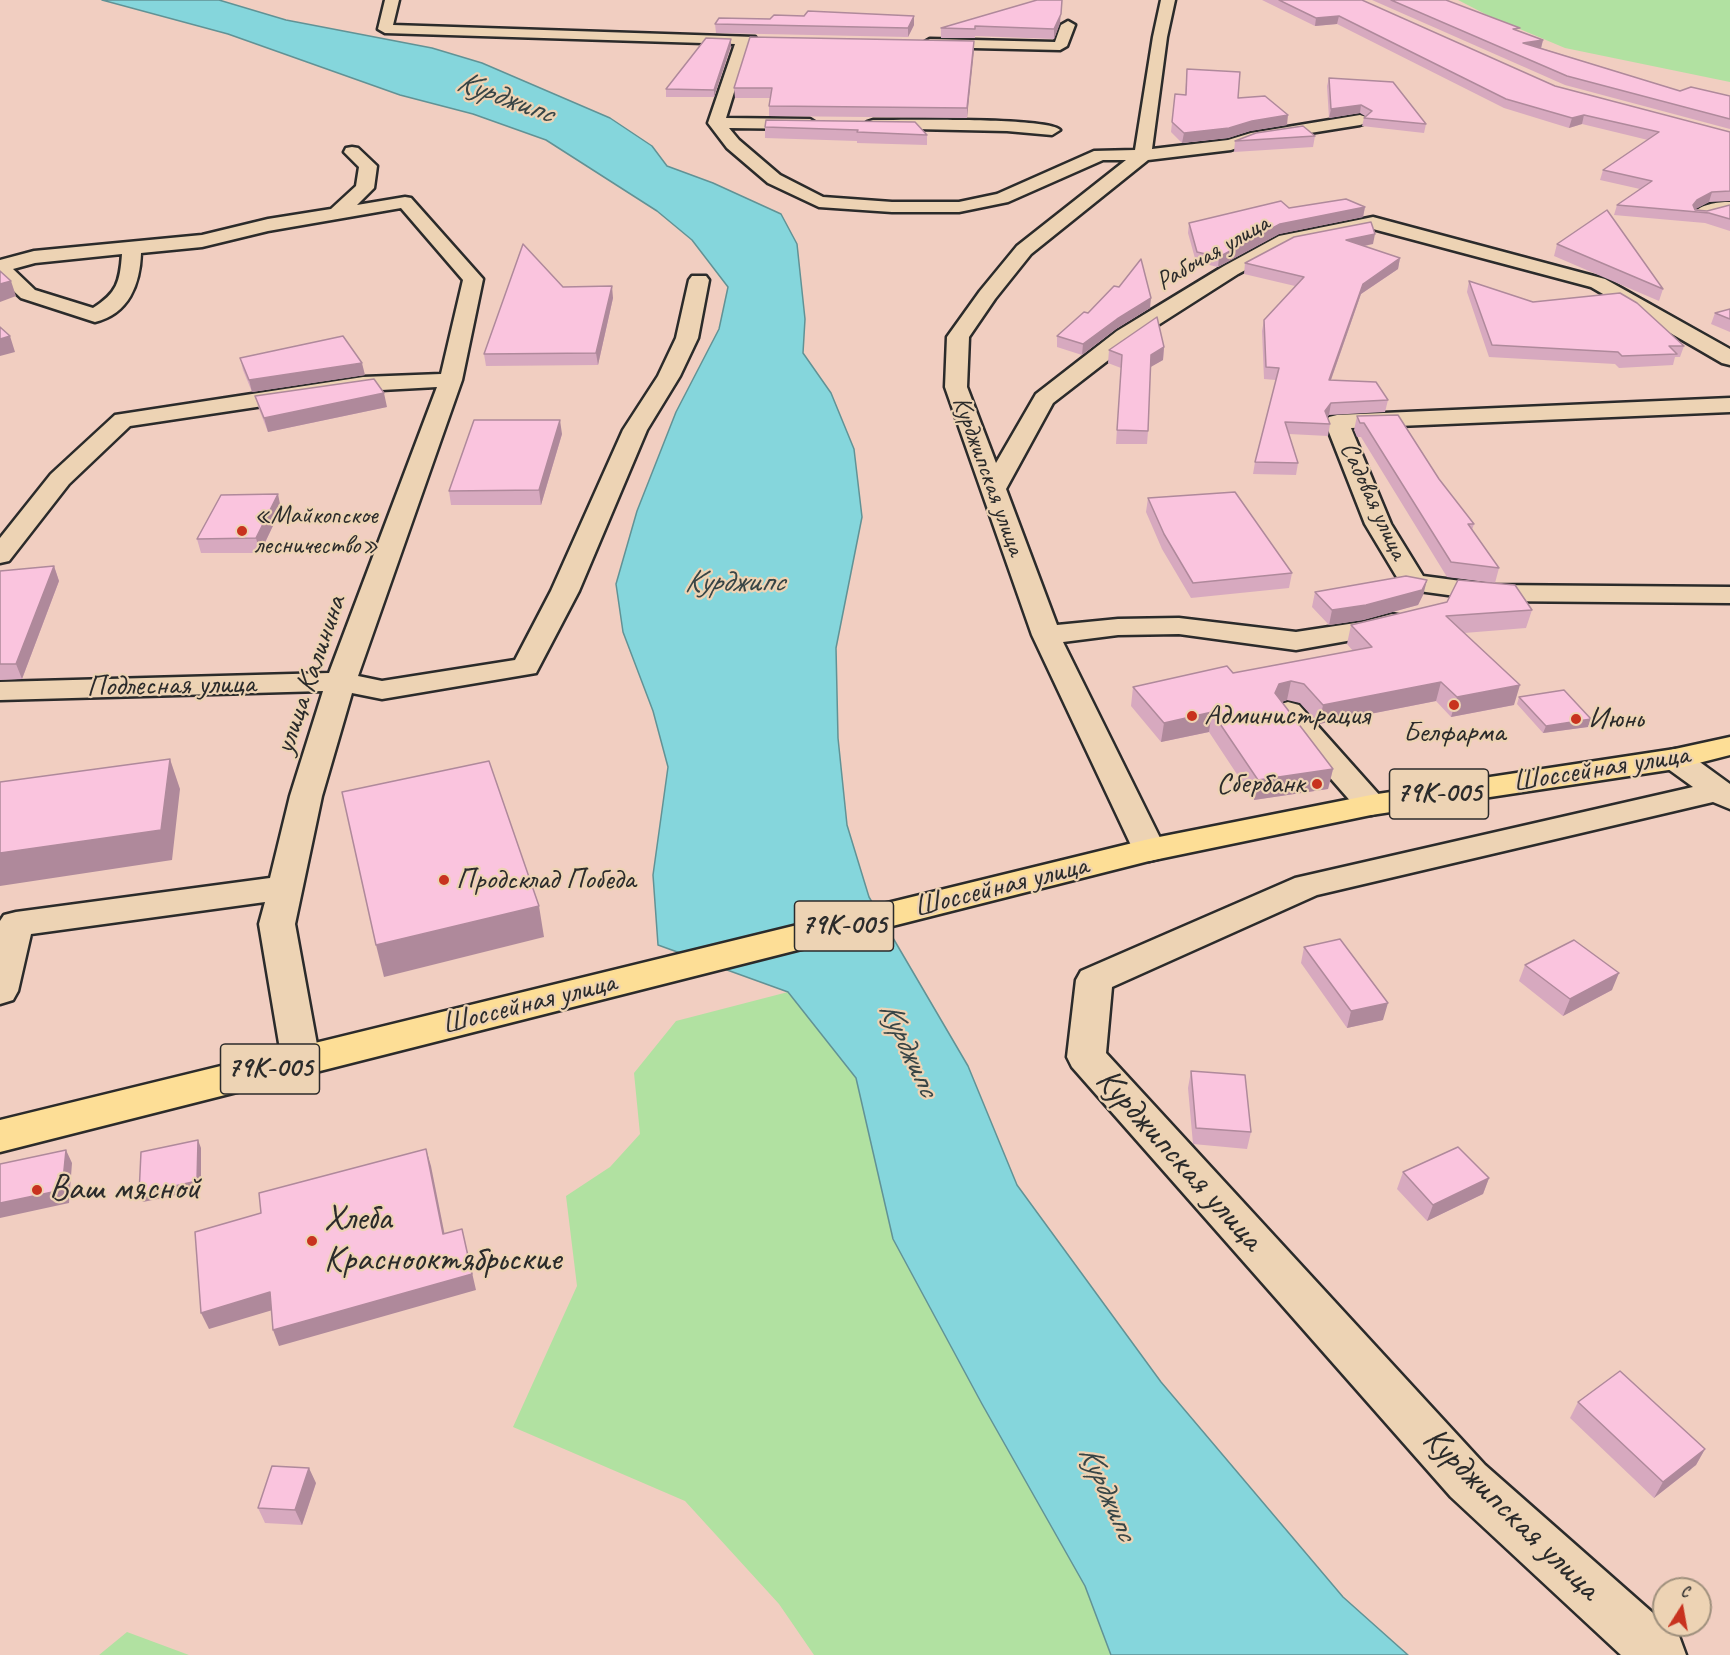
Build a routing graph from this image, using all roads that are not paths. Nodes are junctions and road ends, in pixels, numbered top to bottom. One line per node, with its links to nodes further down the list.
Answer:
1 (392, 0): 4 (street)
2 (1168, 0): 13 (street)
3 (1068, 25): 6 (street)
4 (743, 40): 5 (street); 8 (street)
5 (766, 40)
6 (919, 43)
7 (1360, 120): 13 (street)
8 (716, 123): 9 (street); 13 (street)
9 (828, 124)
10 (862, 125): 11 (street)
11 (1052, 130)
12 (352, 152): 15 (street)
13 (1143, 155): 24 (street, Курджипская улица)
14 (1730, 207): 16 (street)
15 (336, 214): 18 (street); 22 (street, улица Калинина)
16 (1701, 215)
17 (58, 243): 18 (street)
18 (125, 248): 19 (street); 19 (street)
19 (0, 267)
20 (699, 280): 29 (street, Подлесная улица)
21 (1730, 358): 24 (street, Рабочая улица)
22 (451, 380): 25 (street); 29 (street, улица Калинина)
23 (1730, 405): 26 (street, Садовая улица)
24 (992, 491): 28 (street, Курджипская улица)
25 (0, 555)
26 (1442, 587): 27 (street, Садовая улица); 28 (street)
27 (1730, 595)
28 (1046, 635): 36 (street, Курджипская улица)
29 (341, 682): 30 (street, Подлесная улица); 37 (street, улица Калинина)
30 (0, 691)
31 (1288, 711): 35 (street)
32 (1730, 746): 33 (main road, Шоссейная улица / 79К-005)
33 (1675, 759): 34 (street); 35 (main road, Шоссейная улица / 79К-005)
34 (1724, 795): 41 (street, Курджипская улица)
35 (1371, 805): 36 (main road, Шоссейная улица / 79К-005)
36 (1149, 850): 39 (main road, Шоссейная улица / 79К-005)
37 (285, 888): 38 (street); 39 (street, улица Калинина)
38 (0, 991)
39 (301, 1061): 40 (main road, Шоссейная улица / 79К-005)
40 (0, 1136)
41 (1660, 1655)

